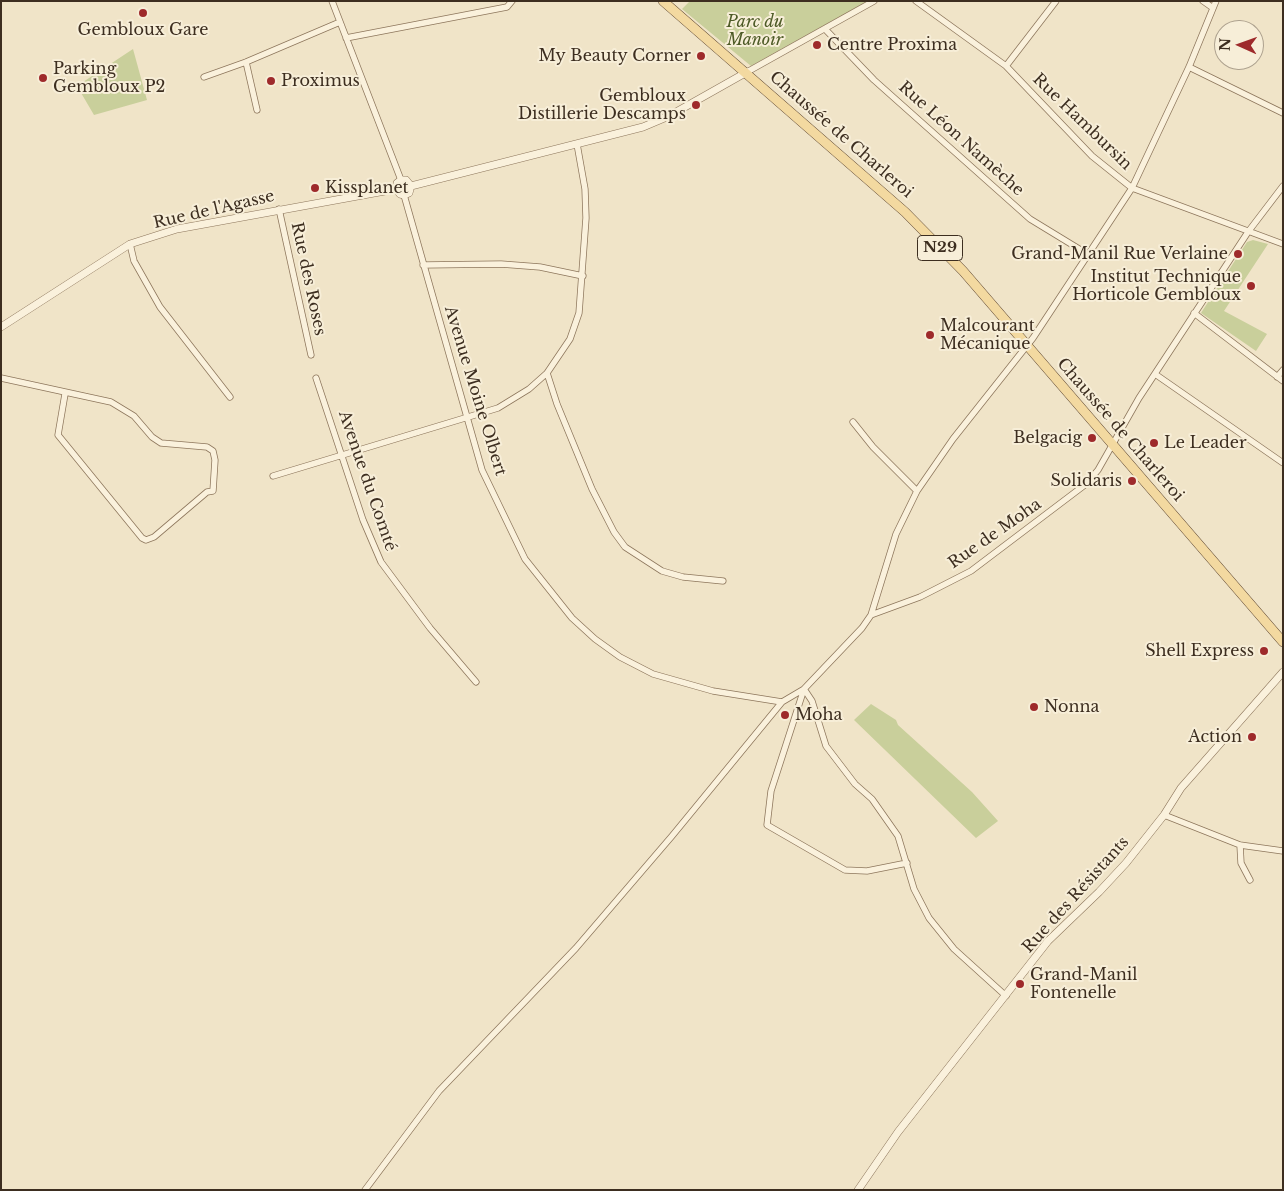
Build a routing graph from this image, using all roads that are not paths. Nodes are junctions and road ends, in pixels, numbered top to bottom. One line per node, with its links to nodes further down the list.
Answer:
1 (332, 1): 10 (street)
2 (512, 1): 12 (street)
3 (663, 1): 16 (main road, Chaussée de Charleroi / N29)
4 (874, 1): 11 (street)
5 (916, 1): 14 (street, Rue Hambursin)
6 (1056, 1): 14 (street)
7 (1202, 1): 9 (street)
8 (1216, 1): 9 (street)
9 (1213, 8): 15 (street)
10 (340, 22): 12 (street); 13 (street)
11 (825, 29): 16 (street); 31 (street, Rue Léon Namèche)
12 (346, 38): 21 (street)
13 (246, 62): 17 (street); 18 (street)
14 (1006, 66): 24 (street, Rue Hambursin)
15 (1189, 67): 19 (street); 24 (street)
16 (747, 72): 20 (street); 36 (main road, Chaussée de Charleroi / N29)
17 (204, 77)
18 (257, 110)
19 (1283, 113)
20 (577, 144): 22 (street); 33 (street)
21 (400, 180): 22 (street); 25 (street)
22 (411, 186): 26 (street)
23 (1283, 186): 28 (street, Rue de Moha)
24 (1132, 188): 28 (street, Rue Hambursin); 31 (street)
25 (396, 189): 26 (street); 27 (street, Rue de l'Agasse)
26 (404, 195): 32 (street, Avenue Moine Olbert)
27 (279, 209): 29 (street, Rue de l'Agasse); 37 (street, Rue des Roses)
28 (1248, 232): 30 (street, Rue Hambursin); 34 (street, Rue de Moha)
29 (130, 244): 35 (street, Rue de l'Agasse); 46 (street)
30 (1283, 244)
31 (1089, 255): 36 (street)
32 (422, 265): 33 (street); 47 (street, Avenue Moine Olbert)
33 (583, 276): 39 (street)
34 (1194, 313): 40 (street, Rue de Moha); 41 (street)
35 (1, 327)
36 (1026, 347): 49 (main road, Chaussée de Charleroi / N29); 53 (street)
37 (311, 355)
38 (1283, 370): 41 (street)
39 (547, 374): 47 (street); 54 (street)
40 (1154, 374): 49 (street, Rue de Moha); 51 (street)
41 (1277, 377): 44 (street)
42 (1, 378): 45 (street)
43 (316, 378): 50 (street, Avenue du Comté)
44 (1283, 381)
45 (66, 394): 45 (street)
46 (230, 397)
47 (466, 417): 50 (street); 60 (street, Avenue Moine Olbert)
48 (853, 422): 53 (street)
49 (1112, 444): 55 (street, Rue de Moha); 56 (main road, Chaussée de Charleroi / N29)
50 (342, 454): 52 (street); 58 (street, Avenue du Comté)
51 (1283, 463)
52 (273, 476)
53 (917, 491): 55 (street)
54 (723, 581)
55 (871, 615): 59 (street)
56 (1283, 642)
57 (1283, 672): 61 (street, Rue des Résistants)
58 (476, 682)
59 (804, 689): 60 (street); 64 (street); 64 (street)
60 (782, 702): 67 (street)
61 (1164, 815): 62 (street); 66 (street, Rue des Résistants)
62 (1240, 845): 63 (street); 65 (street)
63 (1283, 851)
64 (907, 863): 66 (street)
65 (1250, 880)
66 (1006, 996): 68 (street, Rue des Résistants)
67 (365, 1190)
68 (858, 1190)

